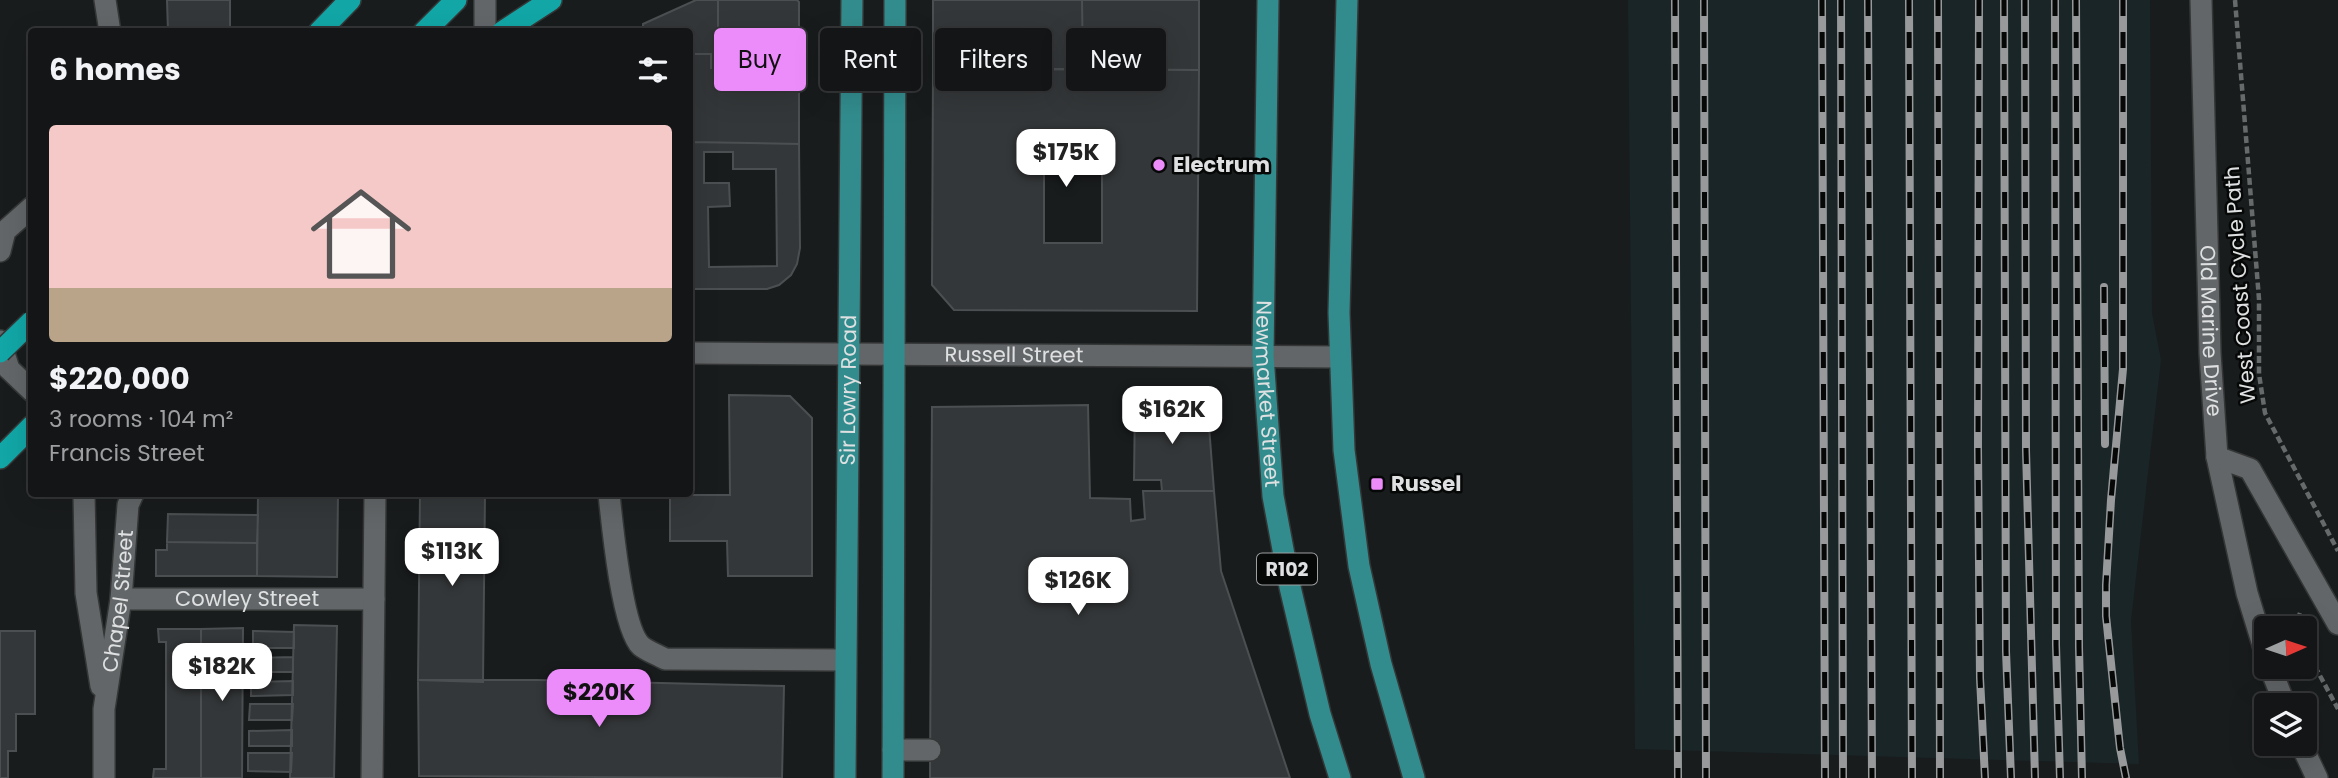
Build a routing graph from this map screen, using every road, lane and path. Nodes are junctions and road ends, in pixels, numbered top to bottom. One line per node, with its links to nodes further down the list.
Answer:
1 (104, 0): 12 (street); 13 (street)
2 (350, 0): 14 (highway)
3 (456, 0): 15 (highway)
4 (485, 0): 16 (street)
5 (551, 0): 17 (highway)
6 (852, 0): 23 (main road, Sir Lowry Road)
7 (895, 0): 24 (main road, Sir Lowry Road)
8 (1268, 0): 25 (main road, Newmarket Street / R102)
9 (1347, 0): 26 (main road)
10 (2201, 0): 31 (street, Old Marine Drive)
11 (2235, 0): 38 (path, West Coast Cycle Path)
12 (100, 28)
13 (109, 28)
14 (323, 28)
15 (428, 28)
16 (485, 28)
17 (508, 28)
18 (28, 211): 19 (street)
19 (2, 239)
20 (28, 327): 27 (highway, bridge)
21 (0, 341): 27 (street)
22 (693, 353): 23 (street, Russell Street)
23 (848, 354): 24 (street, Russell Street); 45 (main road, Sir Lowry Road)
24 (893, 354): 25 (street, Russell Street); 49 (main road, Sir Lowry Road)
25 (1263, 356): 26 (street, Russell Street); 56 (main road, Newmarket Street / R102)
26 (1339, 356): 57 (main road)
27 (3, 361): 28 (street)
28 (28, 387)
29 (28, 430): 32 (highway)
30 (28, 450): 33 (highway)
31 (2217, 457): 42 (street, Old Marine Drive); 44 (street)
32 (0, 458)
33 (0, 468)
34 (84, 497): 47 (street, Chapel Street)
35 (132, 497): 39 (street, Chapel Street)
36 (375, 497): 40 (street)
37 (609, 497): 45 (street)
38 (2338, 551)
39 (121, 599): 40 (street, Cowley Street); 47 (street, Chapel Street)
40 (374, 599): 53 (street)
41 (2299, 613): 43 (path)
42 (2254, 616)
43 (2298, 616)
44 (2338, 624)
45 (845, 660): 54 (main road, Sir Lowry Road)
46 (2317, 670): 48 (path)
47 (104, 709): 52 (street, Chapel Street)
48 (2338, 709)
49 (893, 750): 50 (street); 55 (main road, Sir Lowry Road)
50 (930, 750)
51 (2307, 756): 58 (street)
52 (104, 778)
53 (372, 778)
54 (845, 778)
55 (893, 778)
56 (1340, 778)
57 (1414, 778)
58 (2317, 778)

